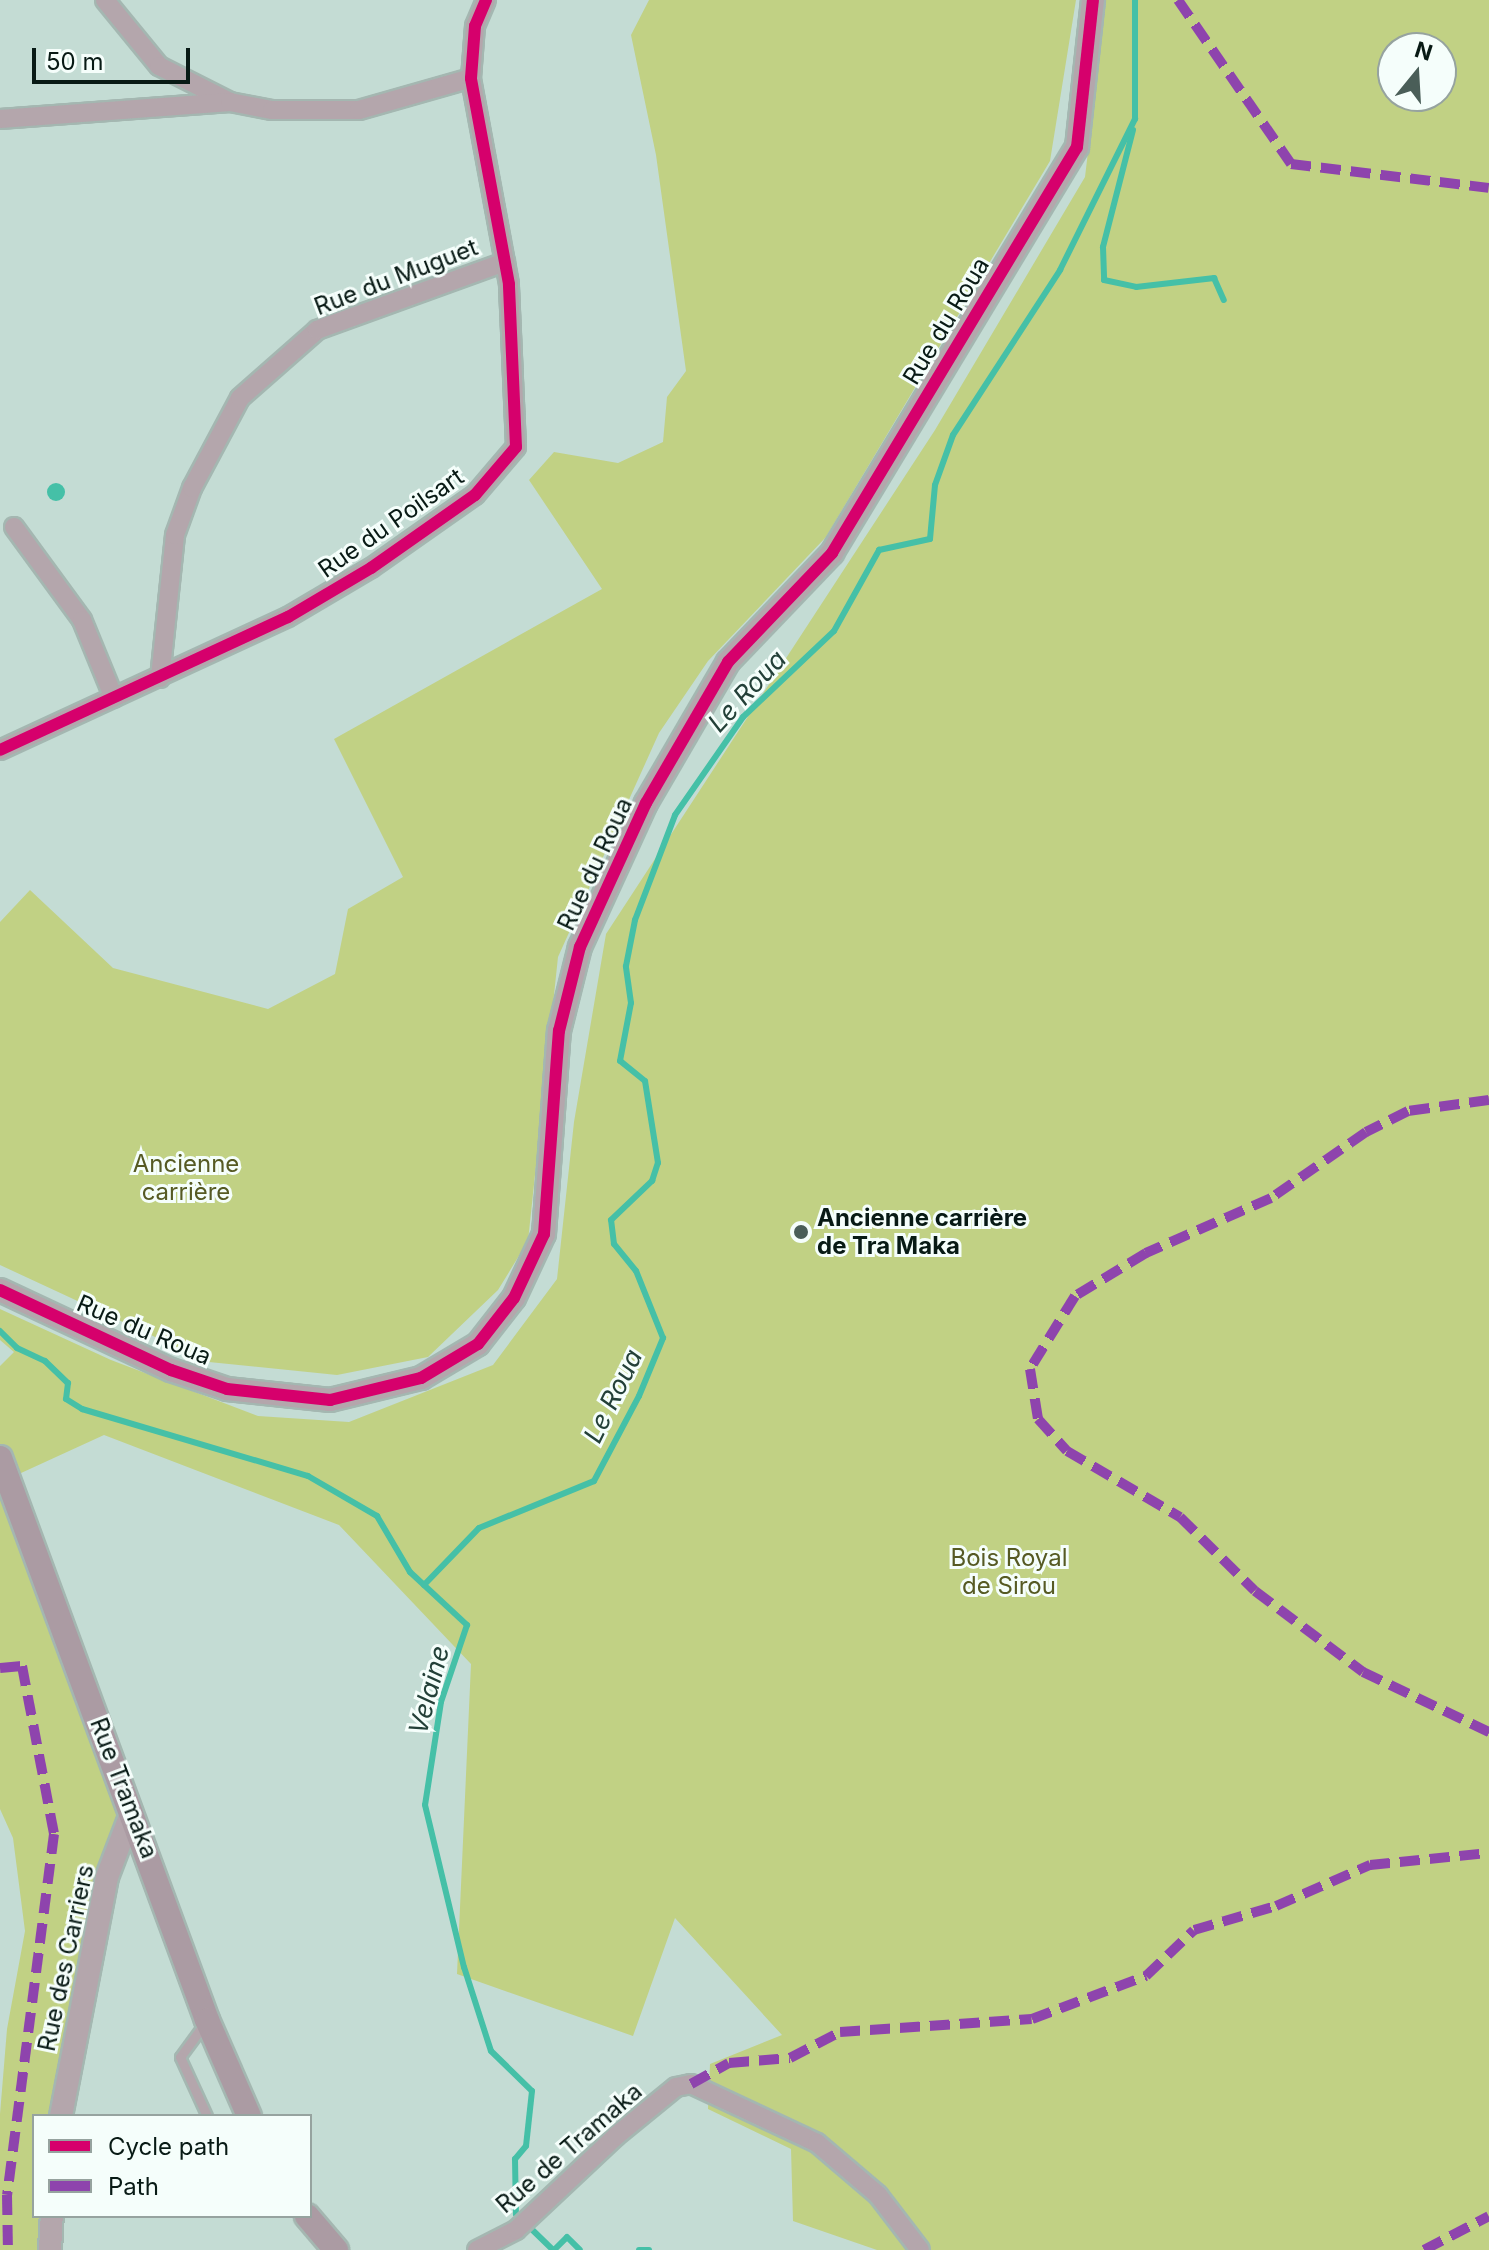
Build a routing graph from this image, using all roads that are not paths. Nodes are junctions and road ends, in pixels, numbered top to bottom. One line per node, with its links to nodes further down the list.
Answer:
1 (105, 0): 5 (street)
2 (486, 0): 4 (street, Rue du Poilsart)
3 (1093, 0): 12 (street, Rue du Roua)
4 (471, 78): 5 (street); 7 (street, Rue du Poilsart)
5 (230, 102): 6 (street)
6 (0, 119)
7 (505, 262): 9 (street, Rue du Muguet); 9 (street, Rue du Poilsart)
8 (14, 527): 10 (street)
9 (160, 678): 10 (street, Rue du Poilsart)
10 (114, 698): 11 (street, Rue du Poilsart)
11 (0, 750)
12 (0, 1290)
13 (0, 1458): 14 (main road, Rue Tramaka)
14 (131, 1814): 15 (main road, Rue Tramaka); 16 (street, Rue des Carriers)
15 (207, 2020): 17 (lane); 18 (main road, Rue Tramaka)
16 (61, 2114)
17 (206, 2114)
18 (248, 2114)
19 (52, 2218): 21 (street)
20 (309, 2218): 22 (main road)
21 (50, 2250)
22 (336, 2250)
23 (477, 2250): 24 (street, Rue de Tramaka)
24 (920, 2250)

